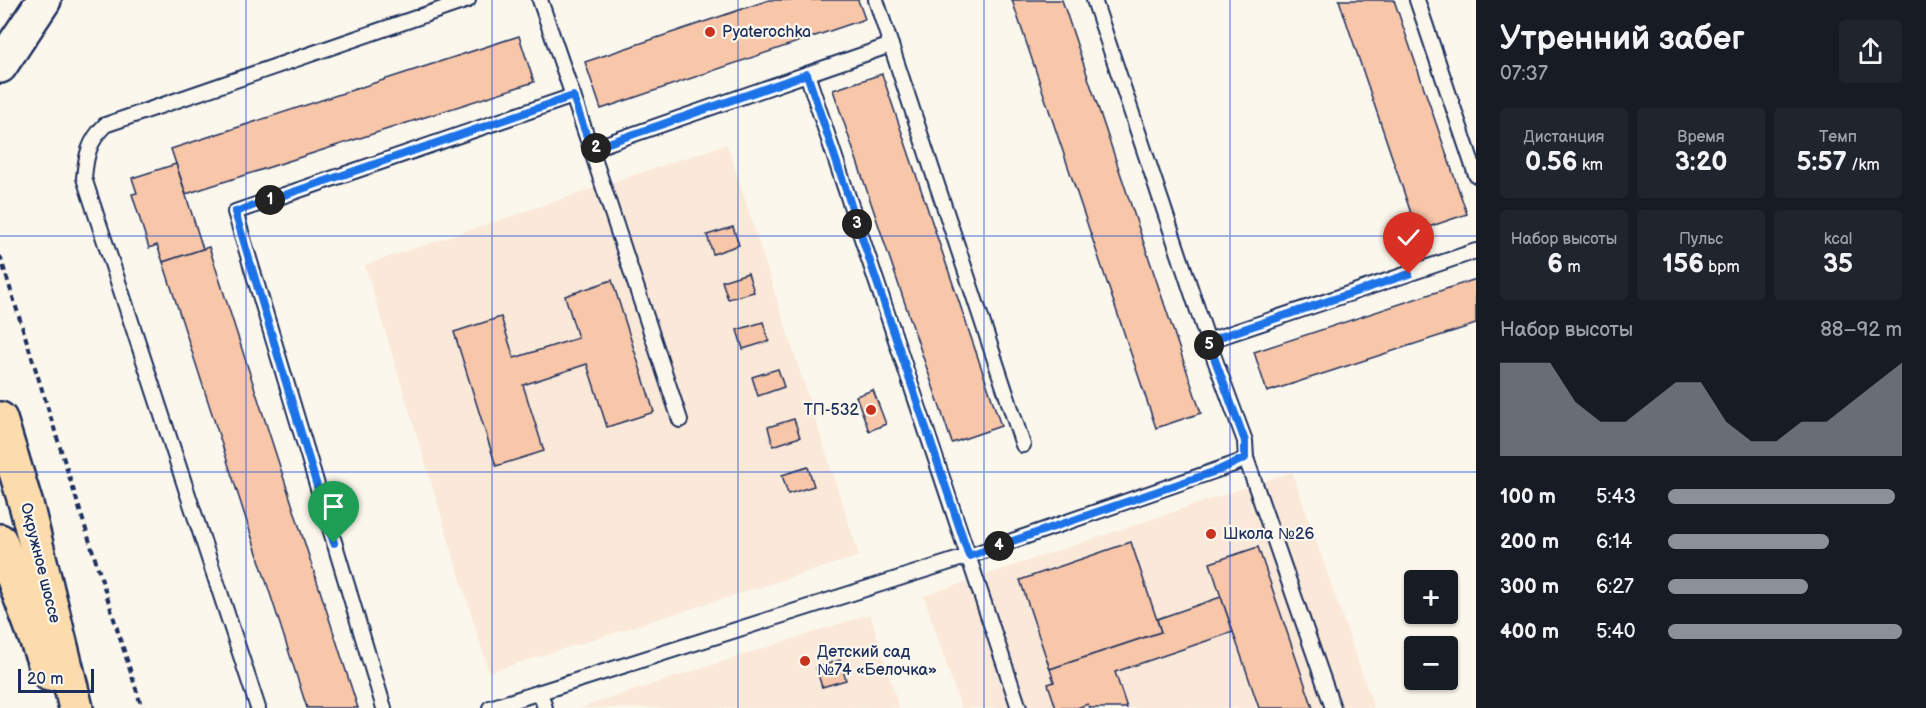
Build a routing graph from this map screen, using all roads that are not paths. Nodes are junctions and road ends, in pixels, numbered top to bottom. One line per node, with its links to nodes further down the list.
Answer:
1 (44, 0): 8 (main road)
2 (468, 0): 24 (lane)
3 (540, 0): 10 (lane)
4 (876, 0): 7 (lane)
5 (1094, 0): 14 (lane)
6 (1417, 0): 12 (lane)
7 (891, 45): 9 (lane); 17 (lane)
8 (0, 66)
9 (807, 74): 11 (lane); 20 (lane)
10 (573, 96): 11 (lane); 25 (lane)
11 (591, 149): 16 (lane)
12 (1476, 175)
13 (1476, 251): 14 (lane)
14 (1208, 341): 18 (lane)
15 (0, 419): 23 (main road, Окружное шоссе)
16 (681, 420)
17 (1023, 445)
18 (1245, 458): 20 (lane); 29 (lane)
19 (0, 541): 22 (main road, Окружное шоссе)
20 (969, 556): 21 (lane); 28 (lane)
21 (540, 692): 26 (lane); 27 (lane)
22 (62, 708)
23 (76, 708)
24 (258, 708)
25 (384, 708)
26 (490, 708)
27 (545, 708)
28 (1019, 708)
29 (1333, 708)

